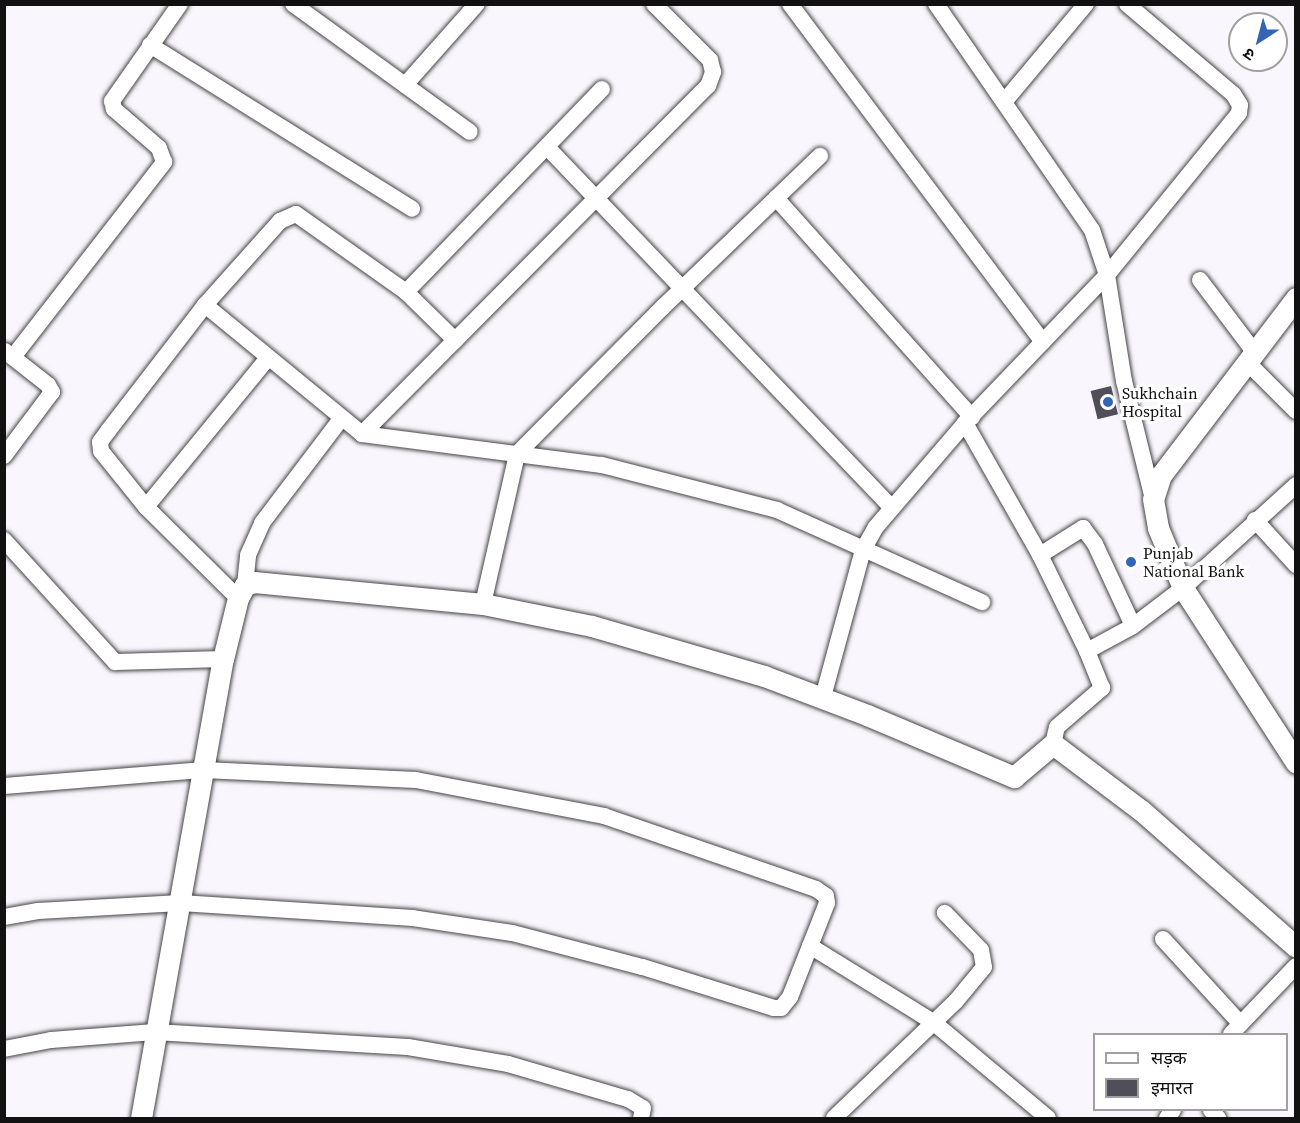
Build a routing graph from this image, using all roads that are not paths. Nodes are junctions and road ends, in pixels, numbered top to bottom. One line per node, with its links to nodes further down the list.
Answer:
1 (180, 4): 9 (street)
2 (293, 4): 10 (street)
3 (477, 4): 10 (street)
4 (654, 4): 16 (street)
5 (790, 4): 26 (street)
6 (936, 4): 12 (street)
7 (1086, 4): 12 (street)
8 (1127, 4): 19 (street)
9 (150, 45): 18 (street); 27 (street)
10 (405, 85): 13 (street)
11 (602, 90): 14 (street)
12 (1004, 102): 19 (street)
13 (470, 132)
14 (546, 147): 16 (street); 22 (street)
15 (820, 156): 17 (street)
16 (596, 197): 21 (street); 25 (street)
17 (776, 198): 21 (street); 32 (street)
18 (412, 209)
19 (1107, 275): 26 (street); 37 (street)
20 (1200, 280): 29 (street)
21 (684, 287): 34 (street); 39 (street)
22 (406, 292): 24 (street); 25 (street)
23 (1296, 298): 29 (street)
24 (205, 305): 28 (street); 38 (street)
25 (455, 340): 33 (street)
26 (1043, 342): 32 (street)
27 (9, 354): 35 (street)
28 (268, 358): 31 (street); 38 (street)
29 (1252, 358): 30 (street); 37 (street)
30 (1296, 411)
31 (341, 419): 33 (street); 46 (street)
32 (968, 420): 39 (street); 43 (street)
33 (362, 434): 34 (street)
34 (517, 454): 42 (street); 48 (street)
35 (4, 456)
36 (1296, 485): 40 (street)
37 (1153, 499): 45 (street)
38 (146, 507): 46 (street)
39 (891, 507): 42 (street)
40 (1255, 520): 44 (street); 45 (street)
41 (4, 540): 51 (street)
42 (863, 550): 47 (street); 52 (street)
43 (1040, 555): 49 (street); 50 (street)
44 (1296, 565)
45 (1183, 588): 49 (street); 53 (street)
46 (242, 591): 48 (street); 51 (street)
47 (982, 602)
48 (483, 604): 52 (street)
49 (1132, 626): 50 (street)
50 (1087, 651): 54 (street)
51 (223, 659): 56 (street)
52 (823, 698): 54 (street)
53 (1289, 739): 55 (street)
54 (1053, 744): 63 (street)
55 (1296, 763)
56 (204, 770): 57 (street); 58 (street); 62 (street)
57 (4, 786)
58 (180, 903): 60 (street); 62 (street); 67 (street)
59 (945, 913): 65 (street)
60 (4, 917)
61 (1163, 939): 66 (street)
62 (810, 946): 65 (street)
63 (1296, 947)
64 (1296, 966): 66 (street)
65 (933, 1022): 71 (street); 72 (street)
66 (1236, 1029)
67 (155, 1032): 68 (street); 69 (street); 70 (street)
68 (4, 1049)
69 (141, 1119)
70 (641, 1119)
71 (834, 1119)
72 (1048, 1119)

